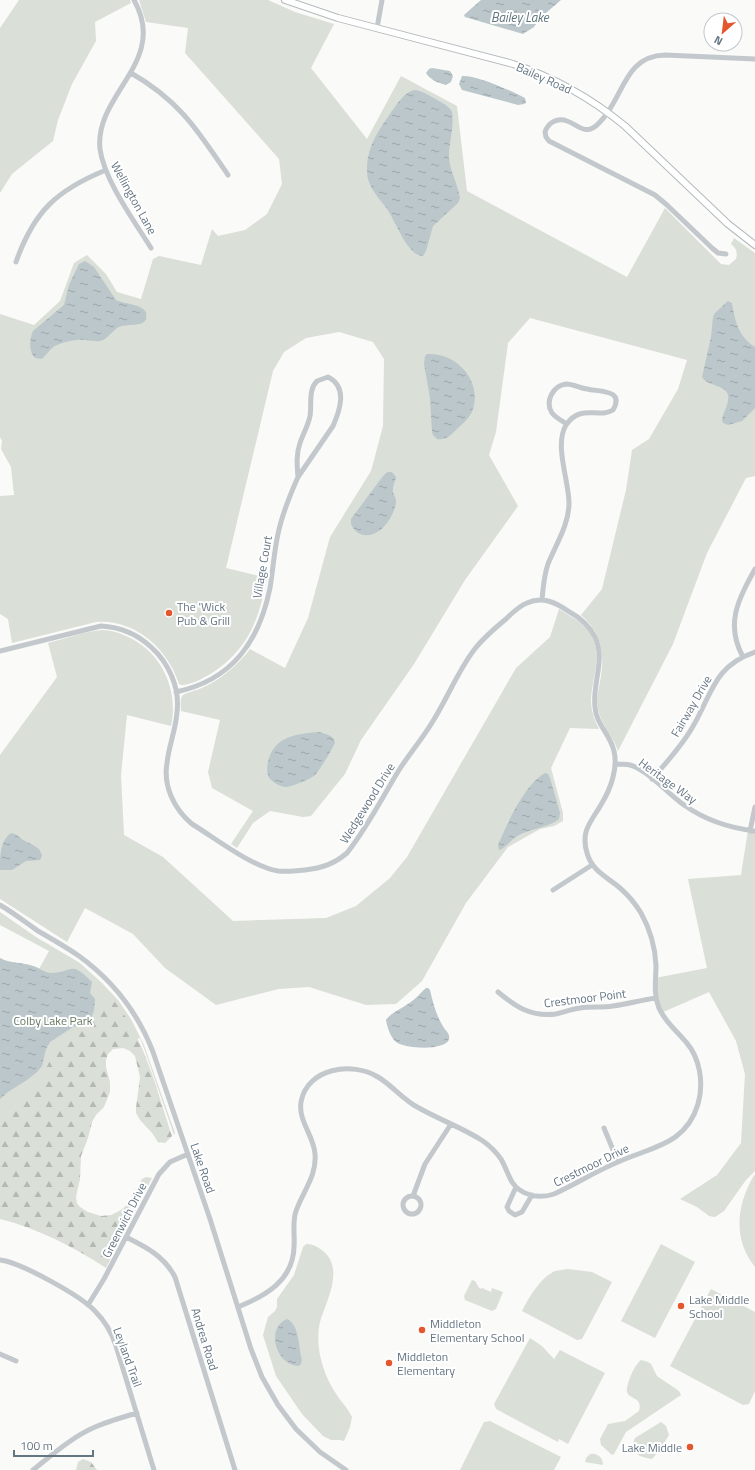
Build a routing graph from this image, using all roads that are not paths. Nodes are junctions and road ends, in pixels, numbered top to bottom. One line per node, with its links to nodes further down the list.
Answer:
1 (134, 0): 6 (street, Wellington Lane)
2 (285, 0): 4 (main road, Bailey Road)
3 (382, 0): 4 (street)
4 (377, 28): 7 (main road, Bailey Road)
5 (755, 59): 7 (street)
6 (131, 73): 8 (street, Wellington Lane); 9 (street)
7 (607, 112): 10 (main road, Bailey Road); 12 (street)
8 (106, 170): 11 (street, Wellington Lane); 13 (street)
9 (228, 176)
10 (755, 245)
11 (151, 248)
12 (726, 254)
13 (16, 262)
14 (567, 424): 14 (street); 17 (street)
15 (298, 477): 15 (street, Village Court); 21 (street, Village Court)
16 (755, 569): 20 (street)
17 (542, 600): 21 (street, Wedgewood Drive); 22 (street, Crestmoor Drive)
18 (0, 651): 21 (street, Wedgewood Drive)
19 (755, 652): 20 (street, Fairway Drive)
20 (743, 657): 23 (street, Fairway Drive)
21 (176, 692)
22 (615, 764): 23 (street, Heritage Way); 26 (street, Crestmoor Drive)
23 (652, 779): 25 (street, Heritage Way)
24 (755, 807): 25 (street)
25 (753, 831)
26 (592, 865): 27 (street); 30 (street, Crestmoor Drive)
27 (554, 890)
28 (0, 905): 33 (street, Lake Road)
29 (498, 992): 30 (street, Crestmoor Point)
30 (656, 998): 34 (street, Crestmoor Drive)
31 (451, 1124): 35 (street); 36 (street); 41 (street)
32 (604, 1128): 34 (street)
33 (188, 1154): 38 (street, Greenwich Drive); 41 (street, Lake Road)
34 (618, 1162): 37 (street, Crestmoor Drive)
35 (516, 1187): 37 (street); 37 (street)
36 (414, 1196)
37 (532, 1196)
38 (126, 1237): 40 (street, Greenwich Drive); 47 (street, Andrea Road)
39 (0, 1260): 40 (street, Leyland Trail)
40 (88, 1305): 44 (street, Leyland Trail)
41 (238, 1306): 48 (street, Lake Road)
42 (0, 1354): 43 (street)
43 (16, 1361)
44 (137, 1413): 45 (street); 46 (street, Leyland Trail)
45 (33, 1470)
46 (154, 1470)
47 (235, 1470)
48 (346, 1470)

